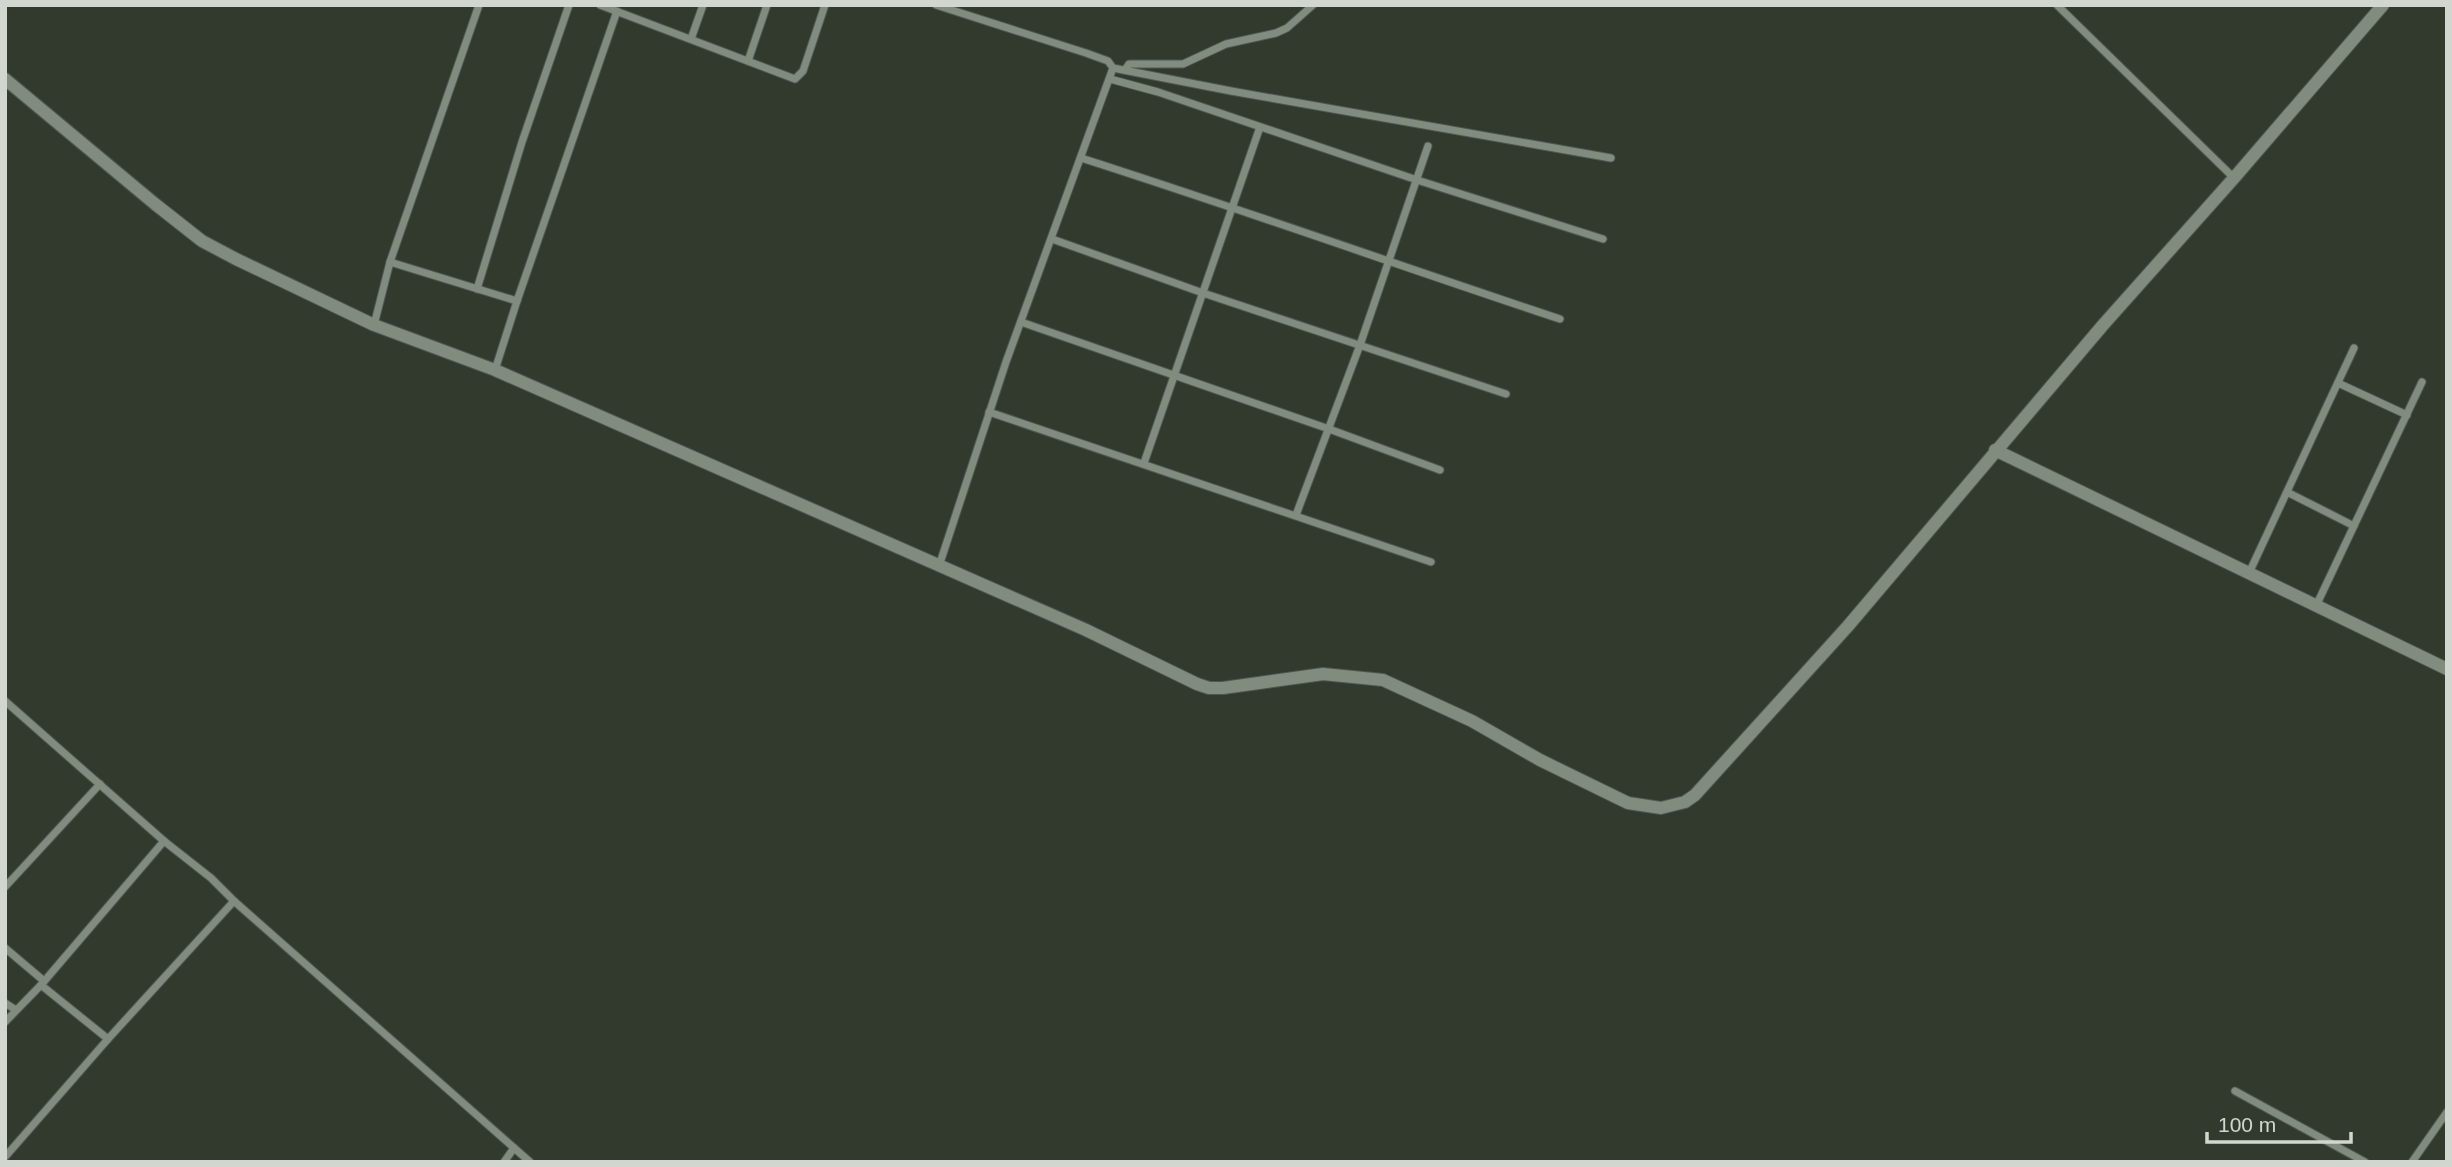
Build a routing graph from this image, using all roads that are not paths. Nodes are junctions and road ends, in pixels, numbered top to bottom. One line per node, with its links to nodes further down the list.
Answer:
1 (479, 5): 29 (street)
2 (569, 5): 31 (street)
3 (600, 5): 11 (street)
4 (703, 5): 12 (street)
5 (767, 5): 13 (street)
6 (825, 5): 13 (street)
7 (936, 5): 15 (street)
8 (1313, 5): 14 (street)
9 (2057, 5): 24 (street)
10 (2383, 5): 24 (street)
11 (617, 11): 12 (street); 33 (street)
12 (691, 39): 13 (street)
13 (748, 61)
14 (1177, 65): 16 (street); 19 (street)
15 (1113, 68): 16 (street); 18 (street)
16 (1125, 70): 19 (street)
17 (5, 79): 36 (street)
18 (1110, 79): 20 (street); 22 (street)
19 (1175, 80): 23 (street)
20 (1260, 127): 25 (street); 26 (street)
21 (1428, 146): 25 (street)
22 (1081, 158): 26 (street); 27 (street)
23 (1611, 158)
24 (2234, 178): 47 (street)
25 (1417, 180): 28 (street); 30 (street)
26 (1233, 207): 30 (street); 32 (street)
27 (1052, 239): 32 (street); 35 (street)
28 (1603, 239)
29 (390, 262): 31 (street); 36 (street)
30 (1388, 262): 34 (street); 37 (street)
31 (477, 289): 33 (street)
32 (1203, 293): 37 (street); 40 (street)
33 (517, 301): 39 (street)
34 (1560, 319)
35 (1021, 322): 40 (street); 44 (street)
36 (374, 325): 39 (street)
37 (1360, 345): 43 (street); 46 (street)
38 (2354, 348): 42 (street)
39 (495, 370): 54 (street)
40 (1176, 376): 46 (street); 48 (street)
41 (2422, 382): 45 (street)
42 (2338, 383): 45 (street); 50 (street)
43 (1506, 394)
44 (989, 412): 48 (street); 54 (street)
45 (2407, 415): 52 (street)
46 (1329, 429): 49 (street); 51 (street)
47 (1995, 450): 54 (street); 55 (street)
48 (1144, 463): 51 (street)
49 (1440, 470)
50 (2287, 492): 52 (street); 55 (street)
51 (1296, 515): 53 (street)
52 (2354, 526): 56 (street)
53 (1431, 562)
54 (939, 566)
55 (2249, 573): 56 (street)
56 (2316, 606): 57 (street)
57 (2447, 669)
58 (5, 701): 59 (street)
59 (100, 784): 60 (street); 61 (street)
60 (164, 841): 62 (street); 64 (street)
61 (5, 887)
62 (234, 901): 68 (street); 71 (street)
63 (5, 948): 64 (street)
64 (42, 983): 66 (street); 68 (street)
65 (5, 1003): 66 (street)
66 (16, 1010): 67 (street)
67 (5, 1022)
68 (108, 1039): 72 (street)
69 (2235, 1091): 75 (street)
70 (2447, 1112): 76 (street)
71 (514, 1148): 73 (street); 74 (street)
72 (5, 1157)
73 (504, 1162)
74 (530, 1162)
75 (2365, 1162)
76 (2412, 1162)

